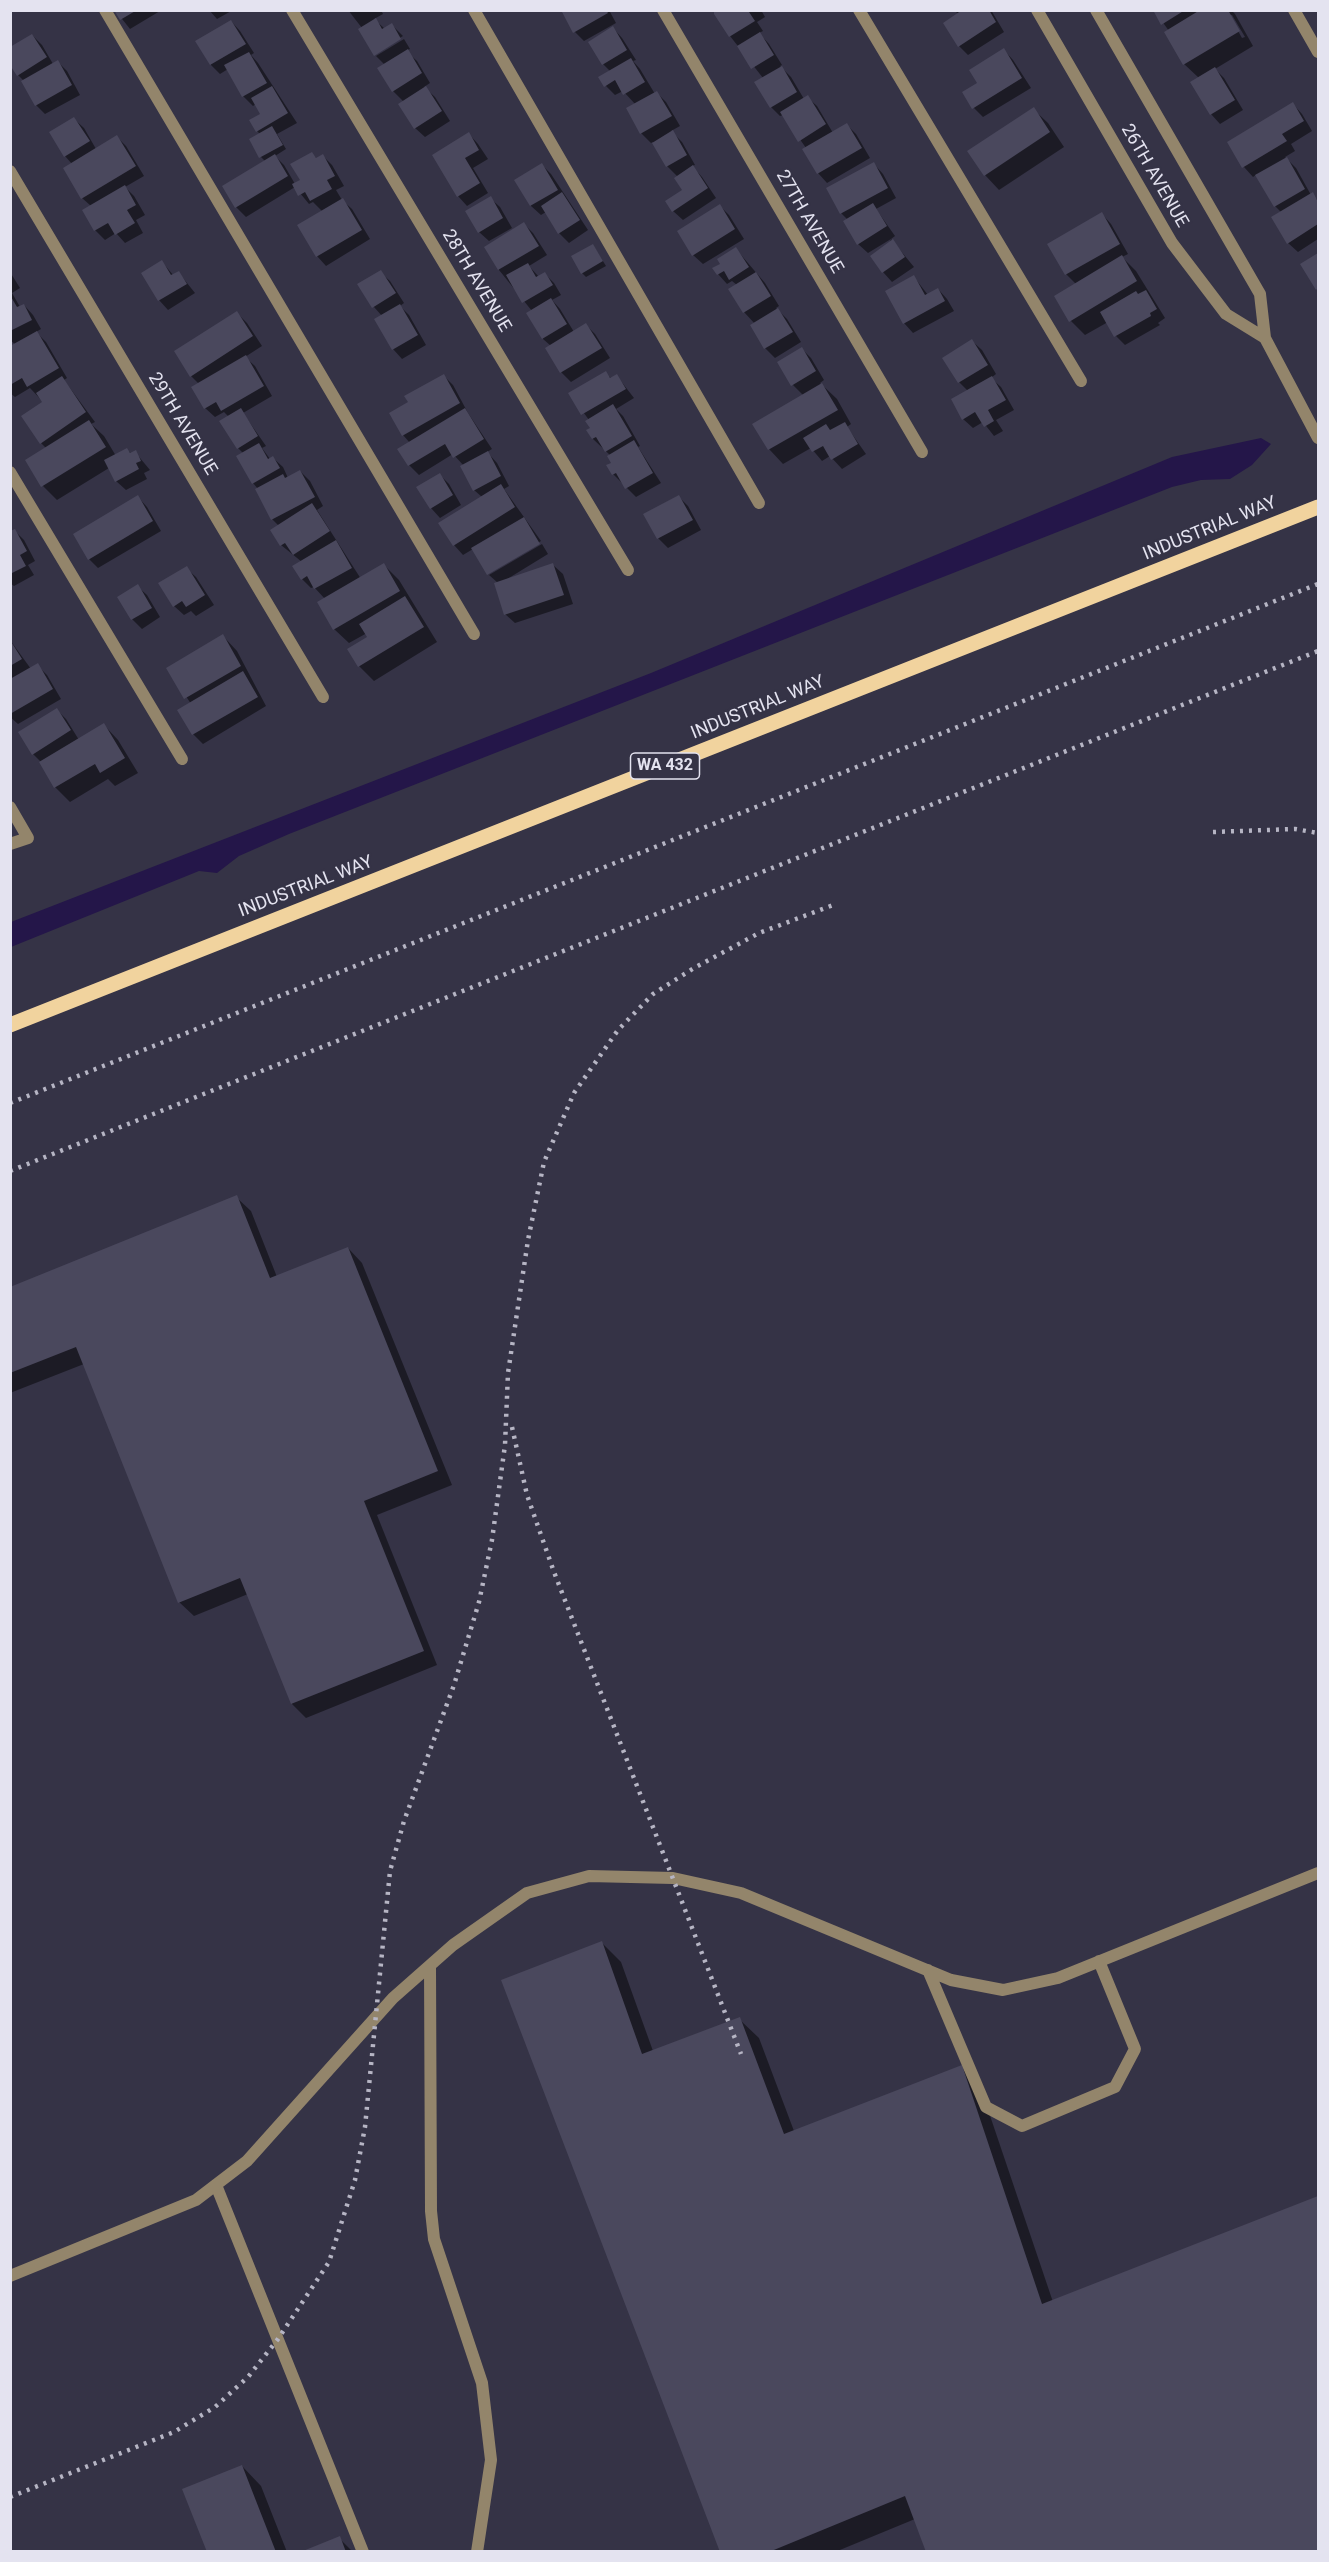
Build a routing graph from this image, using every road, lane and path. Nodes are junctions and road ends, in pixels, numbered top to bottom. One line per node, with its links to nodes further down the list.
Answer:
1 (105, 10): 19 (street)
2 (292, 10): 18 (street, 28TH AVENUE)
3 (474, 10): 16 (street)
4 (663, 10): 14 (street, 27TH AVENUE)
5 (859, 10): 12 (street)
6 (1036, 10): 11 (street, 26TH AVENUE)
7 (1096, 10): 11 (street, 26TH AVENUE)
8 (1294, 10): 9 (street)
9 (1318, 52)
10 (10, 171): 20 (street, 29TH AVENUE)
11 (1265, 338): 13 (street, 26TH AVENUE)
12 (1081, 381)
13 (1318, 438)
14 (922, 452)
15 (10, 472): 21 (street)
16 (759, 502)
17 (1318, 507): 24 (main road, INDUSTRIAL WAY / WA 432)
18 (628, 570)
19 (474, 634)
20 (323, 696)
21 (182, 759)
22 (10, 807): 23 (street)
23 (10, 844)
24 (10, 1025)
25 (1318, 1873): 26 (street)
26 (1099, 1961): 28 (street); 28 (street)
27 (430, 1966): 28 (street); 29 (street); 32 (street)
28 (928, 1970)
29 (216, 2185): 30 (street); 31 (street)
30 (10, 2276)
31 (363, 2552)
32 (477, 2552)

